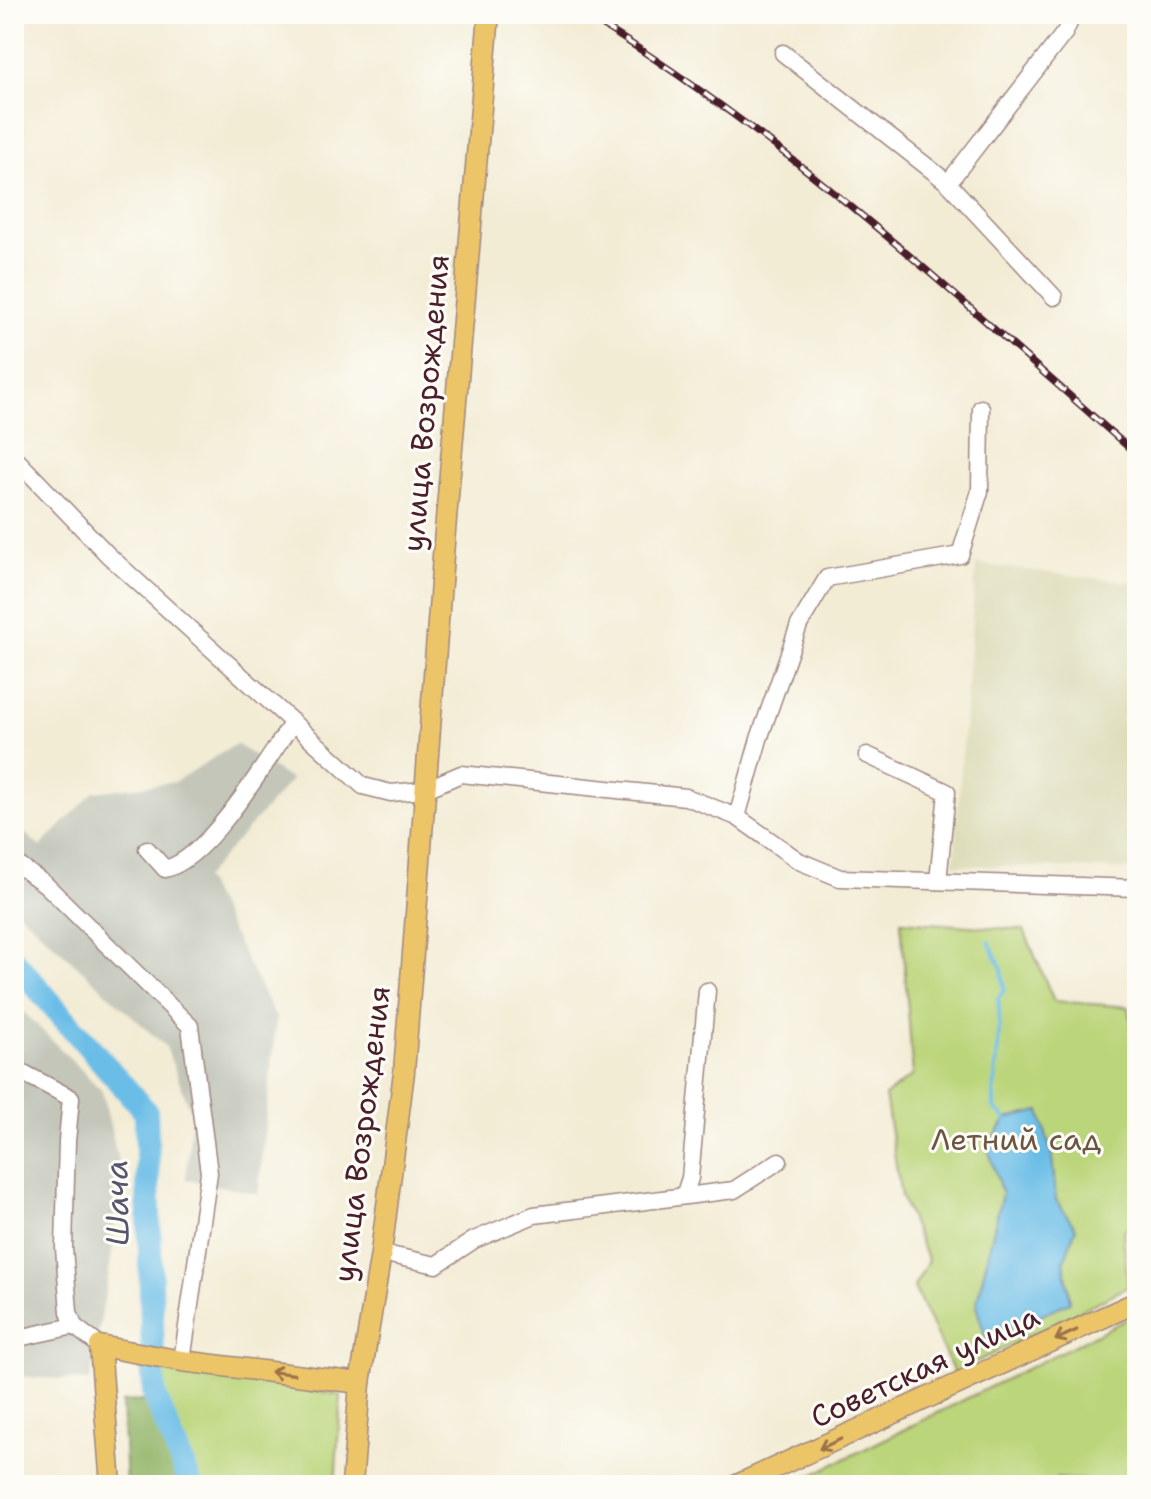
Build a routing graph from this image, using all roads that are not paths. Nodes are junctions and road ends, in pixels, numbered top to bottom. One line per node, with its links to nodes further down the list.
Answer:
1 (1073, 14): 4 (street)
2 (488, 18): 10 (main road, улица Возрождения)
3 (783, 53): 4 (street)
4 (948, 183): 5 (street)
5 (1054, 297)
6 (981, 408): 11 (street)
7 (14, 457): 8 (street)
8 (293, 722): 10 (street); 12 (street)
9 (867, 755): 14 (street)
10 (424, 790): 11 (street); 20 (main road, улица Возрождения)
11 (737, 817): 14 (street)
12 (147, 849)
13 (14, 862): 25 (street)
14 (938, 881): 15 (street)
15 (1137, 888)
16 (707, 991): 19 (street)
17 (14, 1068): 22 (street)
18 (779, 1161): 19 (street)
19 (684, 1196): 20 (street)
20 (381, 1253): 26 (main road, улица Возрождения)
21 (1137, 1302): 29 (main road, Советская улица, one-way to 29)
22 (74, 1326): 23 (street); 24 (street)
23 (14, 1339)
24 (109, 1348): 25 (main road); 27 (main road)
25 (172, 1359): 26 (main road, one-way to 25)
26 (360, 1383): 28 (main road, улица Возрождения)
27 (111, 1485)
28 (352, 1485)
29 (737, 1485)

